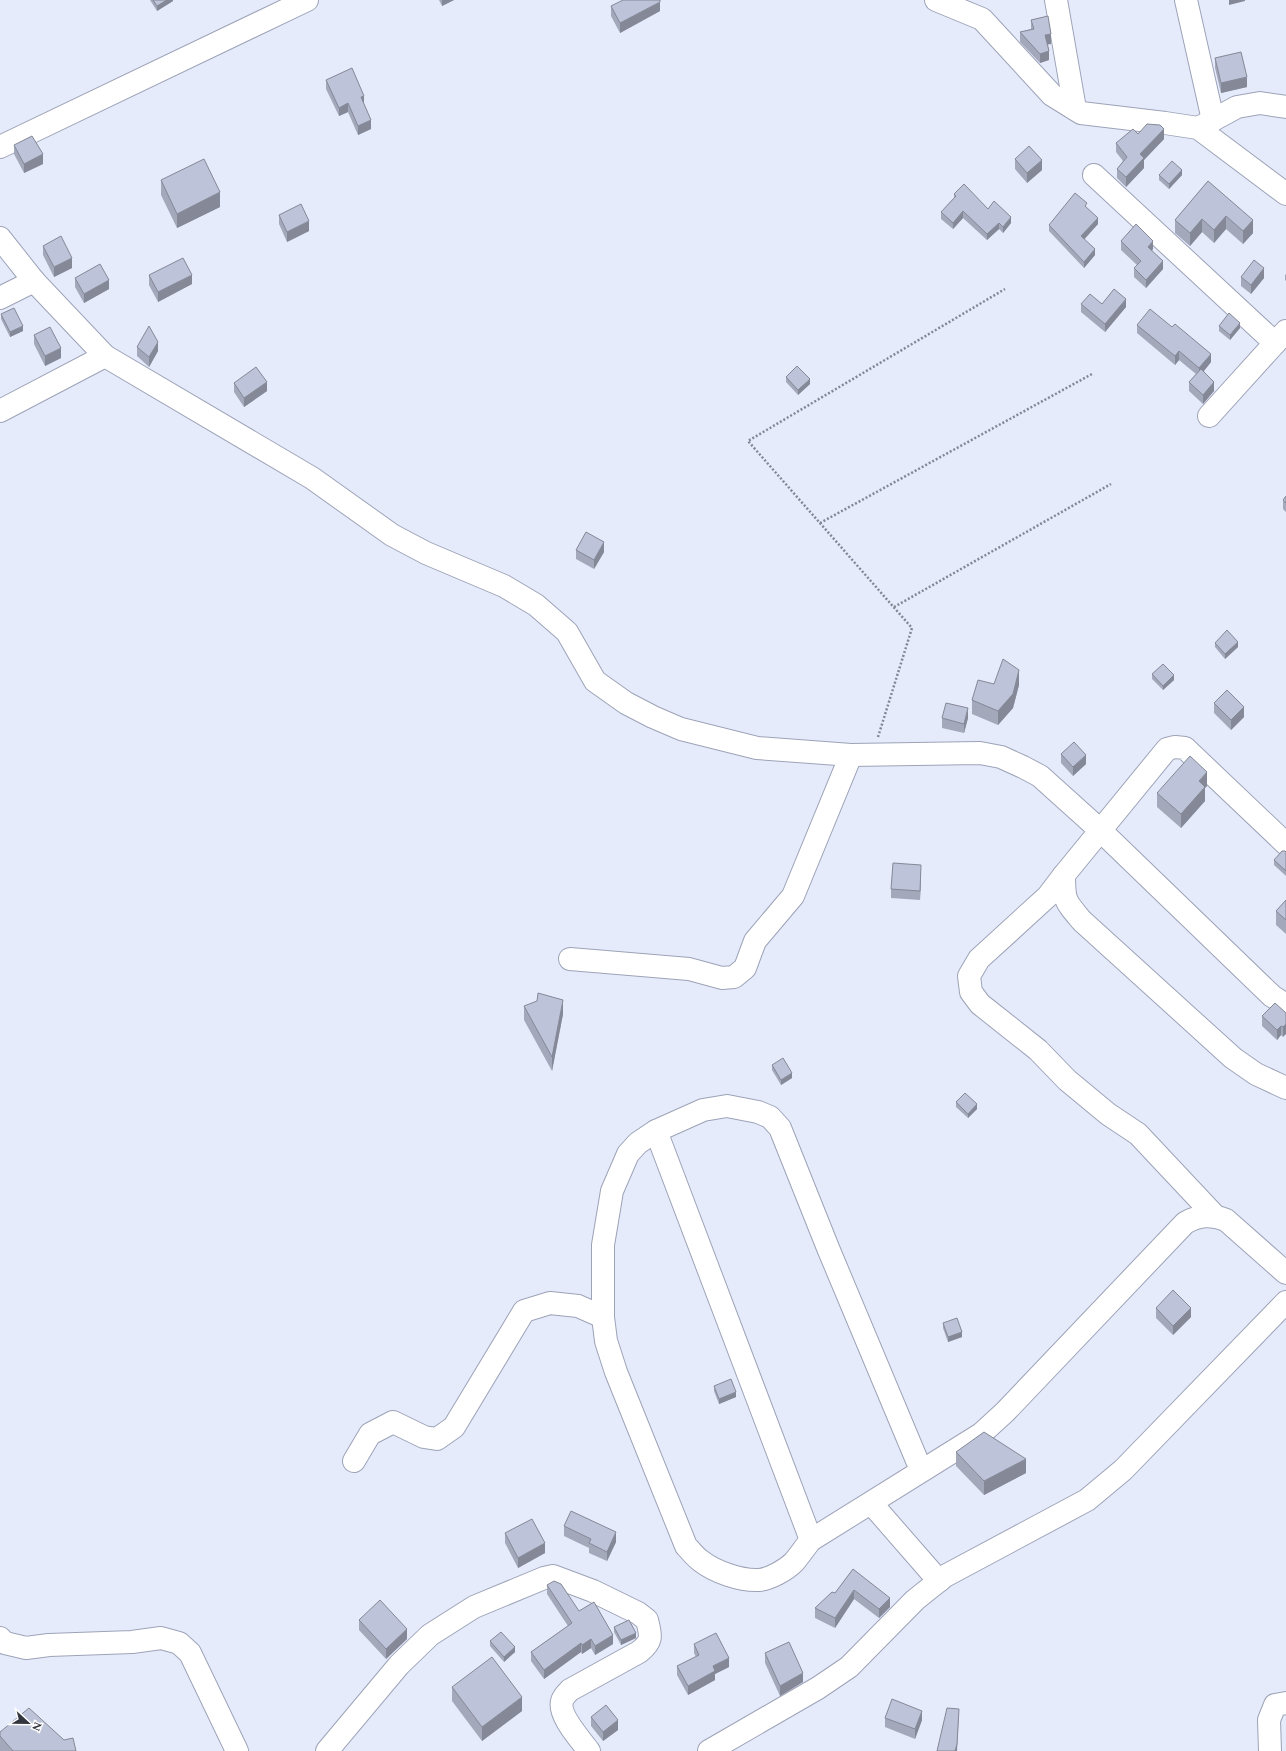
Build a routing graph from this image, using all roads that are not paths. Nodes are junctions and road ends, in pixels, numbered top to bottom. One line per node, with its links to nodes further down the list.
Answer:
1 (307, 0): 8 (street)
2 (936, 0): 6 (street)
3 (1056, 0): 6 (street)
4 (1186, 0): 7 (street)
5 (1286, 107): 7 (street)
6 (1075, 109): 7 (street)
7 (1205, 124): 10 (street)
8 (0, 147)
9 (1094, 175): 14 (street)
10 (1286, 194)
11 (0, 238): 12 (street)
12 (34, 281): 13 (street); 15 (street)
13 (0, 298)
14 (1280, 337): 17 (street)
15 (105, 356): 16 (street); 18 (street)
16 (0, 411)
17 (1209, 416)
18 (862, 755): 19 (street); 22 (street)
19 (1100, 830): 20 (street); 21 (street); 23 (street)
20 (1286, 844)
21 (1064, 875): 24 (street); 26 (street)
22 (570, 959)
23 (1286, 1005)
24 (1286, 1088)
25 (656, 1131): 29 (street); 31 (street); 33 (street)
26 (1215, 1216): 27 (street); 31 (street)
27 (1286, 1273)
28 (1286, 1302): 34 (street)
29 (603, 1317): 30 (street); 33 (street)
30 (354, 1461)
31 (921, 1470): 32 (street)
32 (871, 1503): 33 (street); 34 (street)
33 (811, 1540)
34 (939, 1581): 40 (street)
35 (0, 1638): 37 (street)
36 (1286, 1703): 41 (street)
37 (237, 1751)
38 (327, 1751): 39 (street)
39 (589, 1751)
40 (709, 1751)
41 (1270, 1751)

